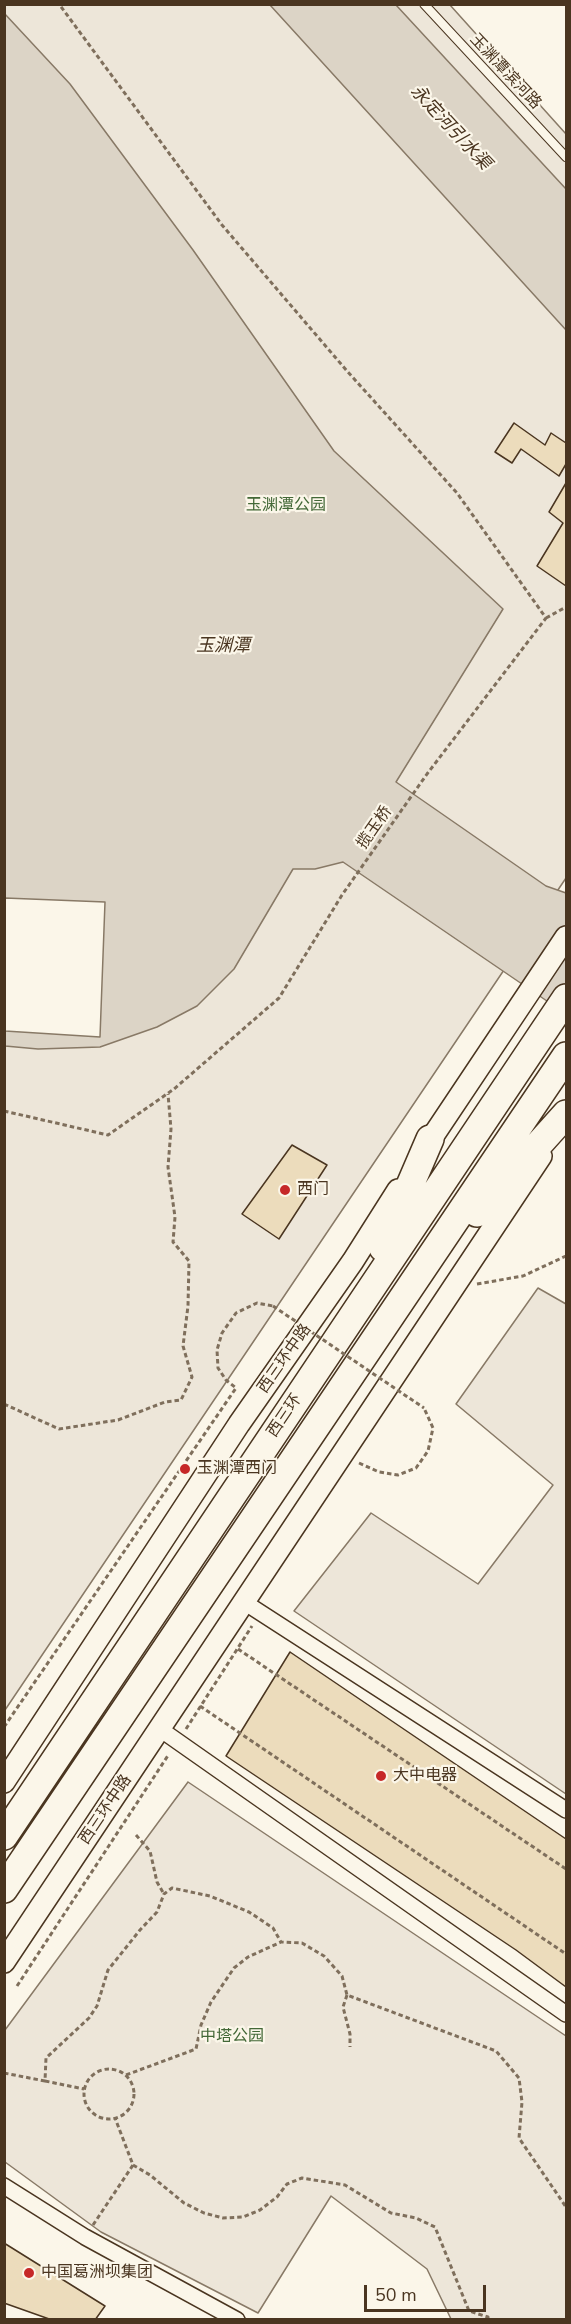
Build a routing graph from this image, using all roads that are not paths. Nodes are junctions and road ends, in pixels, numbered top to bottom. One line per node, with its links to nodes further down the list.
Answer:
1 (424, 4): 2 (lane, 玉渊潭滨河路)
2 (567, 157)
3 (567, 937): 7 (street, 西三环中路)
4 (563, 1003): 9 (highway, 西三环)
5 (567, 1056): 8 (highway, 西三环)
6 (567, 1116): 8 (highway); 10 (street, 西三环中路)
7 (430, 1139): 9 (highway); 12 (street, 西三环中路)
8 (412, 1284): 15 (highway, 西三环)
9 (355, 1311): 14 (highway, 西三环)
10 (244, 1602): 11 (street, 西三环中路); 13 (street)
11 (160, 1729): 16 (street, 西三环中路); 17 (street)
12 (4, 1782)
13 (567, 1810)
14 (4, 1836)
15 (4, 1889)
16 (4, 1962)
17 (567, 2014)
18 (4, 2186): 19 (street)
19 (237, 2319)

